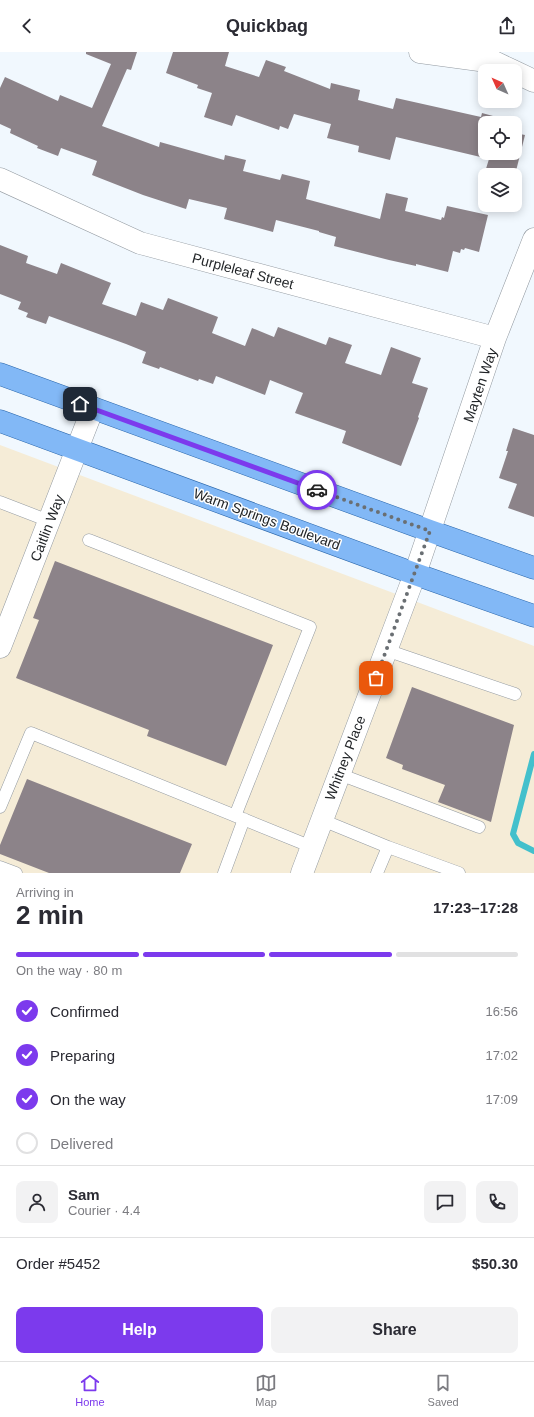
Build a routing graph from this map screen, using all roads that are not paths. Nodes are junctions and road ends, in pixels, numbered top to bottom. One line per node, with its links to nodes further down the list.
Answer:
1 (420, 52): 2 (street)
2 (498, 64)
3 (522, 75): 4 (street)
4 (534, 80)
5 (0, 179): 7 (street, Purpleleaf Street)
6 (534, 240): 7 (street, Mayten Way)
7 (496, 338): 14 (street, Mayten Way)
8 (0, 374): 9 (main road)
9 (93, 408): 11 (street, Caitlin Way); 14 (main road)
10 (0, 420): 11 (main road, Warm Springs Boulevard)
11 (77, 449): 13 (street, Caitlin Way); 17 (main road, Warm Springs Boulevard)
12 (0, 502): 13 (lane)
13 (49, 521): 19 (street, Caitlin Way)
14 (430, 531): 16 (main road); 17 (street, Whitney Place)
15 (89, 540): 24 (lane)
16 (534, 568)
17 (415, 574): 18 (main road, Warm Springs Boulevard); 20 (street, Whitney Place)
18 (534, 616)
19 (0, 647)
20 (386, 650): 21 (lane); 22 (street, Whitney Place)
21 (516, 694)
22 (339, 774): 25 (street, Whitney Place); 26 (lane)
23 (0, 807): 24 (lane)
24 (240, 818): 27 (lane); 31 (lane)
25 (322, 820): 27 (street, Whitney Place); 28 (lane)
26 (479, 827)
27 (312, 847): 32 (street, Whitney Place)
28 (388, 847): 33 (lane); 34 (lane)
29 (0, 867): 30 (lane)
30 (16, 873)
31 (224, 873)
32 (302, 873)
33 (377, 873)
34 (459, 873)

